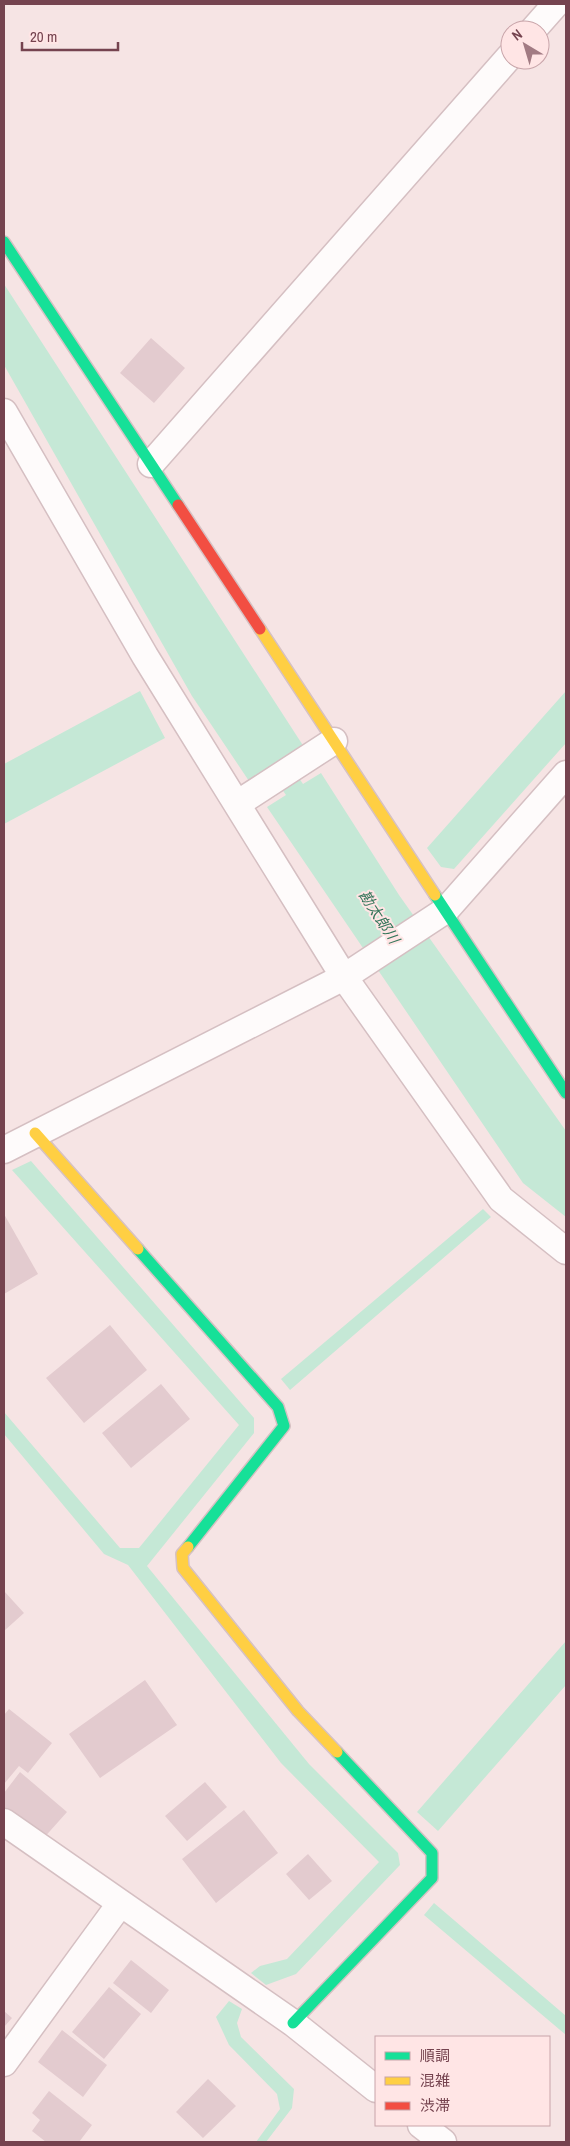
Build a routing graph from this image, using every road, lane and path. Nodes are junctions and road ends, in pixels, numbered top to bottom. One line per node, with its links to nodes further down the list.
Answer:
1 (556, 4): 2 (street)
2 (542, 20)
3 (500, 67): 6 (street)
4 (4, 242): 6 (street)
5 (4, 412): 9 (street)
6 (151, 464): 7 (street)
7 (334, 741): 9 (street); 10 (street)
8 (566, 774): 10 (street)
9 (237, 804): 11 (street)
10 (446, 910): 11 (street); 12 (street)
11 (344, 977): 13 (street); 15 (street)
12 (566, 1093)
13 (35, 1133): 14 (street); 18 (street)
14 (4, 1150)
15 (566, 1252)
16 (4, 1822): 17 (street)
17 (120, 1904): 18 (street); 19 (street)
18 (293, 2023): 20 (street)
19 (4, 2063)
20 (375, 2088)
21 (422, 2126): 22 (street)
22 (443, 2142)

